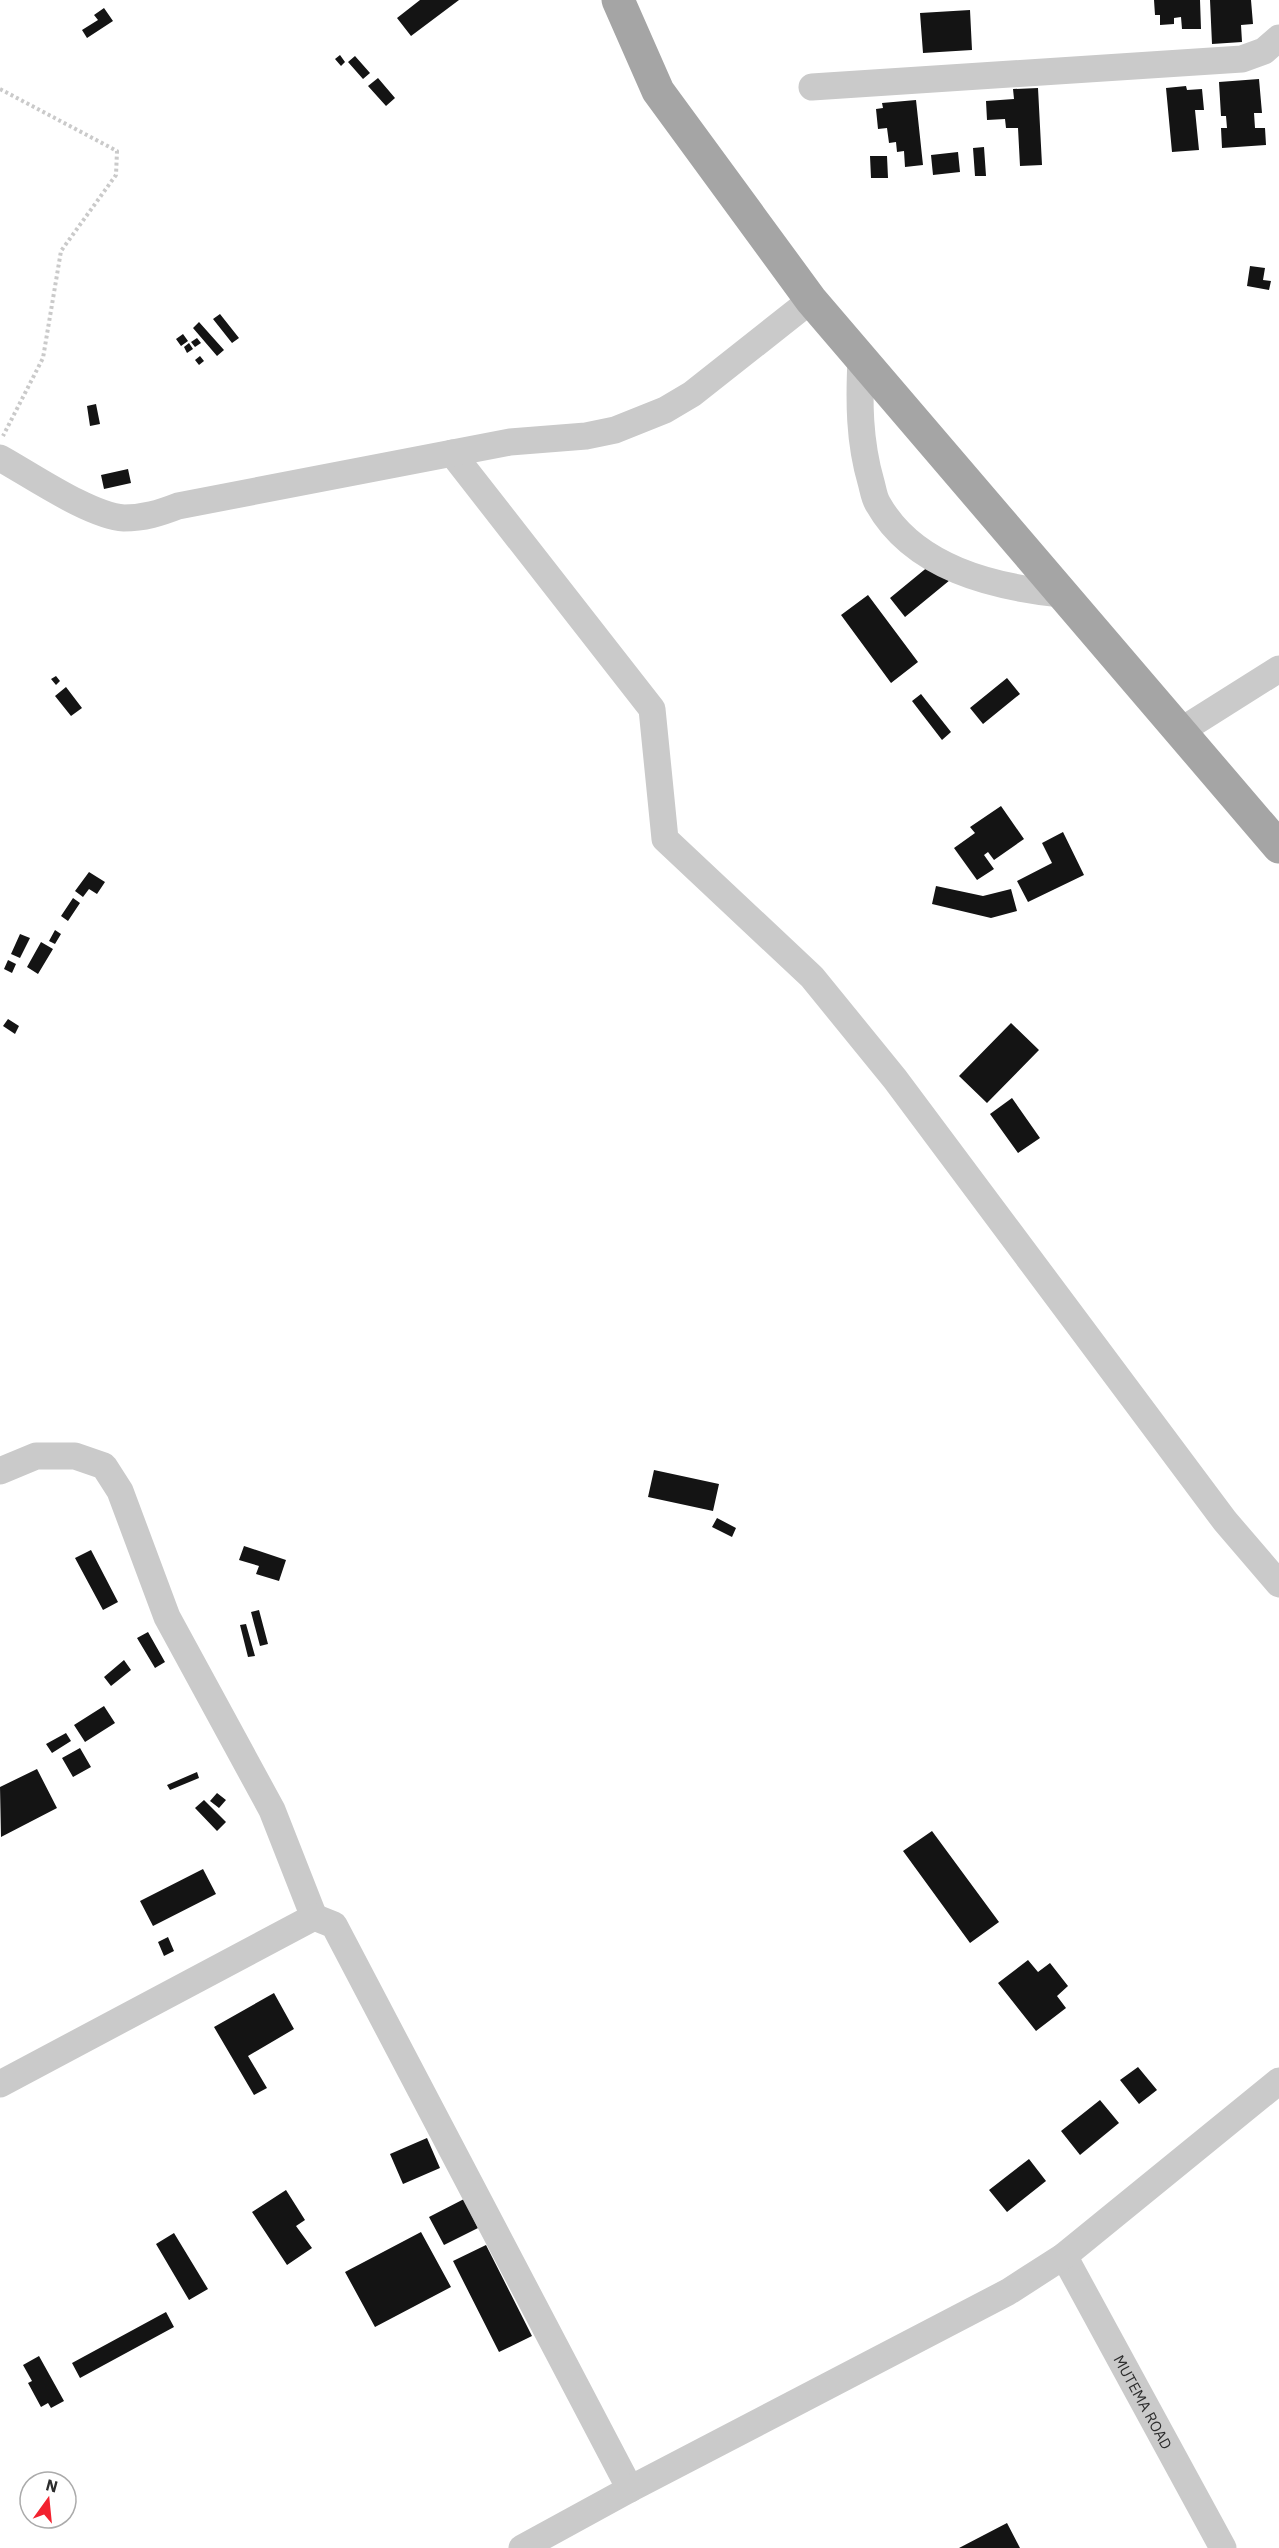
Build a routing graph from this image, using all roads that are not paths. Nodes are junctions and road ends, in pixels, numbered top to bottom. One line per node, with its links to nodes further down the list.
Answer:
1 (618, 0): 4 (main road)
2 (1279, 38): 3 (street)
3 (812, 87)
4 (811, 300): 5 (main road); 6 (street)
5 (861, 359): 8 (main road); 8 (street)
6 (452, 453): 7 (street); 13 (street)
7 (0, 458)
8 (1061, 594): 10 (main road)
9 (1279, 669): 10 (street)
10 (1179, 732): 11 (main road)
11 (1279, 847)
12 (0, 1471): 14 (street)
13 (1279, 1584)
14 (314, 1917): 16 (street); 18 (street)
15 (1279, 2081): 17 (street)
16 (0, 2084)
17 (1065, 2256): 18 (street); 20 (street, MUTEMA ROAD)
18 (630, 2489): 19 (street)
19 (522, 2548)
20 (1223, 2548)

